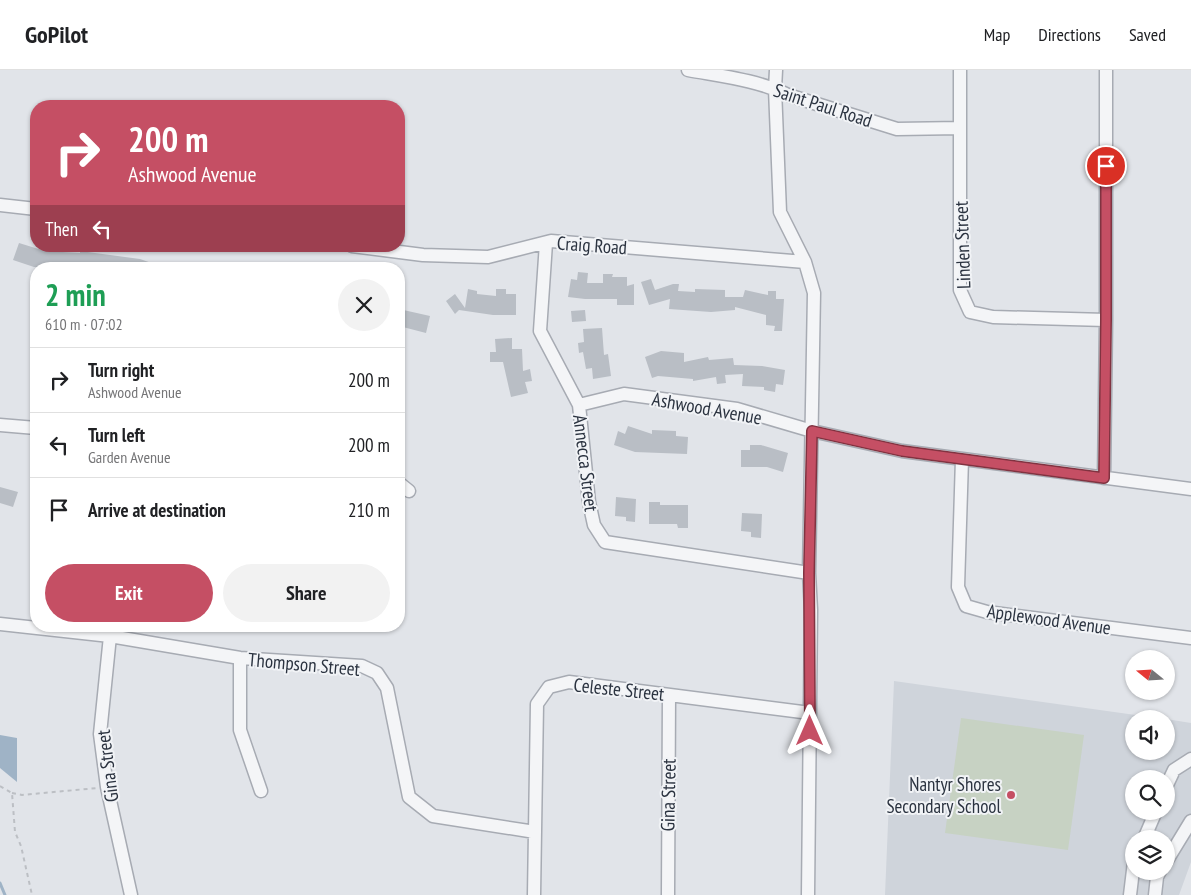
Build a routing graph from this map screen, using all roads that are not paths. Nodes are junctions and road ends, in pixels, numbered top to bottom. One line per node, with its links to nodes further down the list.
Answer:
1 (688, 70): 5 (street, Saint Paul Road)
2 (776, 70): 5 (street)
3 (960, 70): 6 (street, Linden Street)
4 (1106, 70): 12 (street)
5 (775, 89): 6 (street, Saint Paul Road); 11 (street)
6 (960, 128): 12 (street, Linden Street)
7 (0, 204): 8 (street)
8 (30, 208)
9 (546, 243): 10 (street, Craig Road); 11 (street, Craig Road); 13 (street, Annecca Street)
10 (400, 252)
11 (805, 262): 16 (street)
12 (1106, 320): 18 (street)
13 (579, 405): 16 (street, Ashwood Avenue); 20 (street, Annecca Street)
14 (0, 425): 15 (street)
15 (30, 427)
16 (812, 431): 17 (street, Ashwood Avenue); 20 (street)
17 (962, 459): 18 (street, Ashwood Avenue); 25 (street, Applewood Avenue)
18 (1104, 478): 19 (street, Ashwood Avenue)
19 (1191, 489)
20 (809, 573): 28 (street)
21 (0, 624): 22 (street, Thompson Street)
22 (30, 627)
23 (73, 632): 24 (street, Thompson Street)
24 (110, 636): 26 (street, Thompson Street); 37 (street, Gina Street)
25 (1191, 638)
26 (240, 658): 31 (street); 33 (street, Thompson Street)
27 (669, 695): 28 (street, Celeste Street); 33 (street, Celeste Street); 39 (street, Gina Street)
28 (810, 713): 40 (street)
29 (1191, 759): 30 (street)
30 (1174, 770)
31 (261, 791)
32 (1191, 821): 34 (street)
33 (535, 832): 38 (street, Celeste Street)
34 (1175, 847)
35 (1132, 880): 41 (street)
36 (1157, 880): 42 (street)
37 (131, 895)
38 (534, 895)
39 (668, 895)
40 (808, 895)
41 (1130, 895)
42 (1155, 895)

